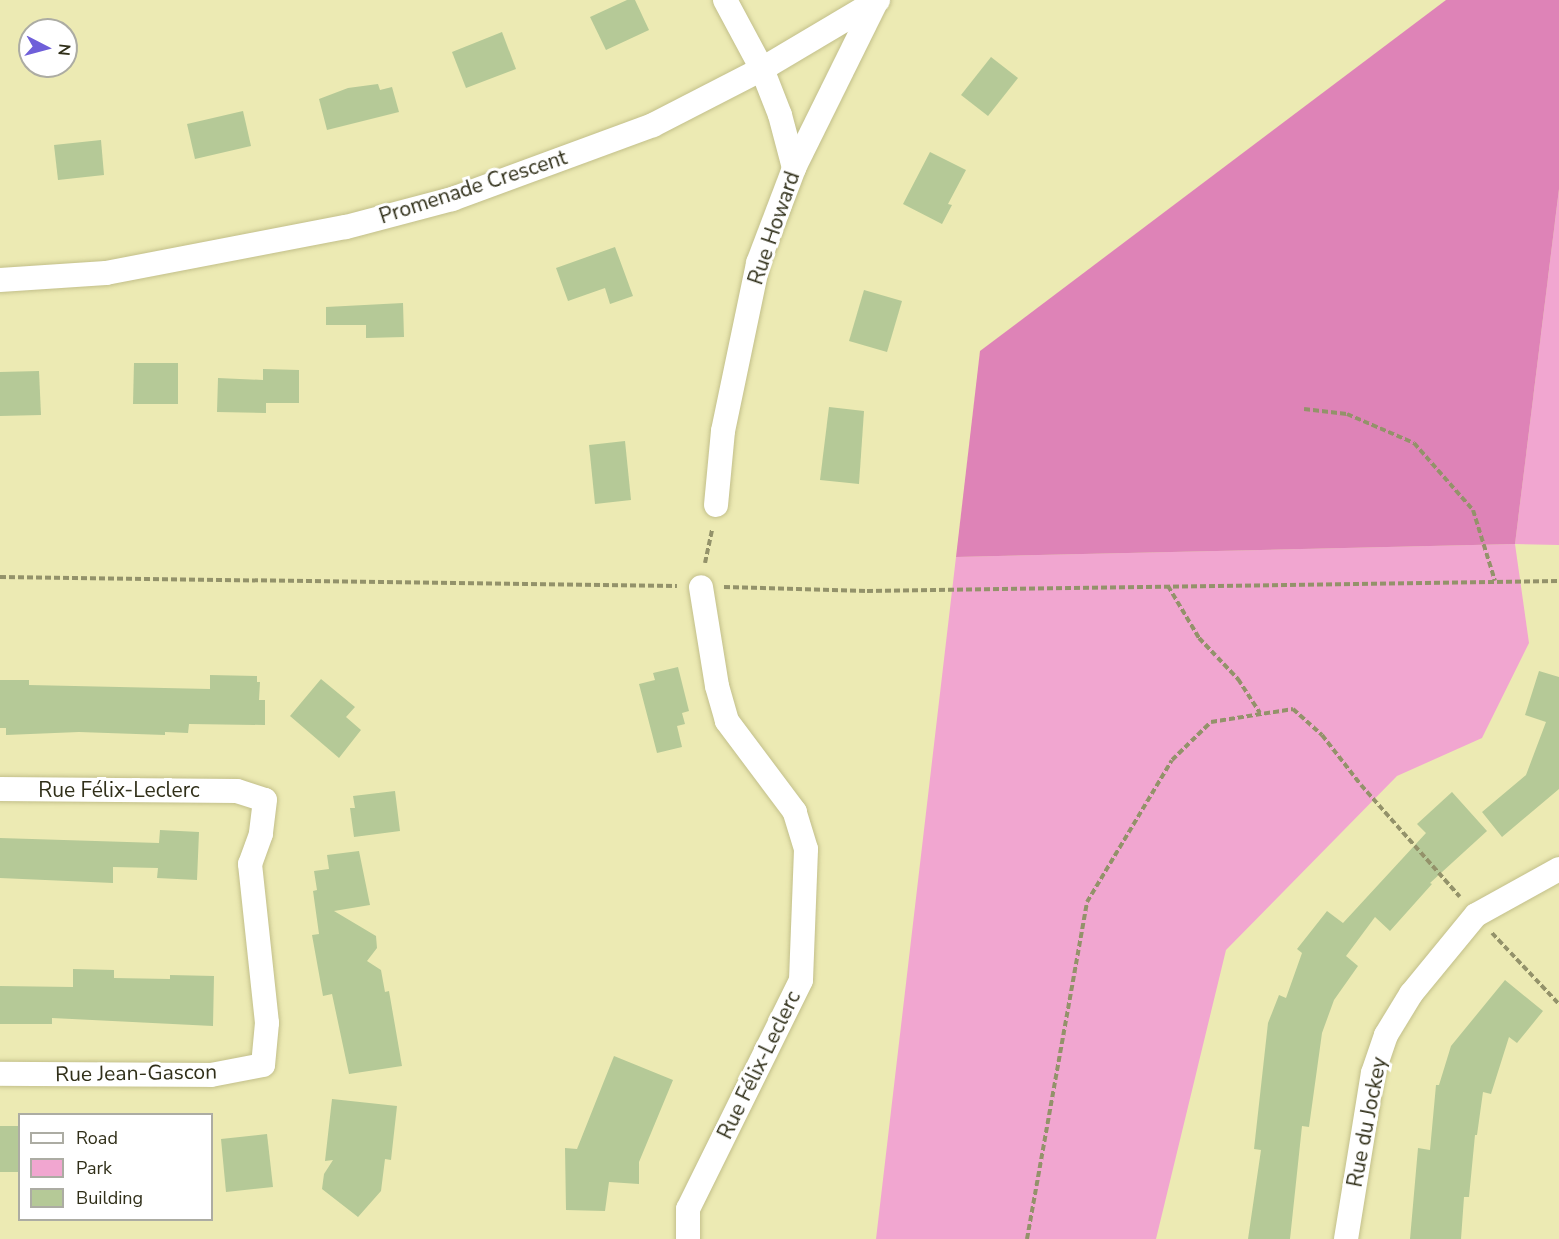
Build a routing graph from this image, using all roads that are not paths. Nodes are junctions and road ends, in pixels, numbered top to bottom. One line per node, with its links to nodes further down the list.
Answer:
1 (725, 0): 3 (street)
2 (877, 1): 3 (street, Promenade Crescent); 4 (street, Rue Howard)
3 (762, 69): 4 (street); 5 (street, Promenade Crescent)
4 (794, 168): 6 (street, Rue Howard)
5 (0, 280)
6 (716, 505)
7 (701, 587): 12 (street, Rue Félix-Leclerc)
8 (0, 789): 9 (street, Rue Félix-Leclerc)
9 (237, 791): 11 (street, Rue Jean-Gascon)
10 (1559, 869): 13 (street, Rue du Jockey)
11 (0, 1074)
12 (688, 1239)
13 (1346, 1239)

